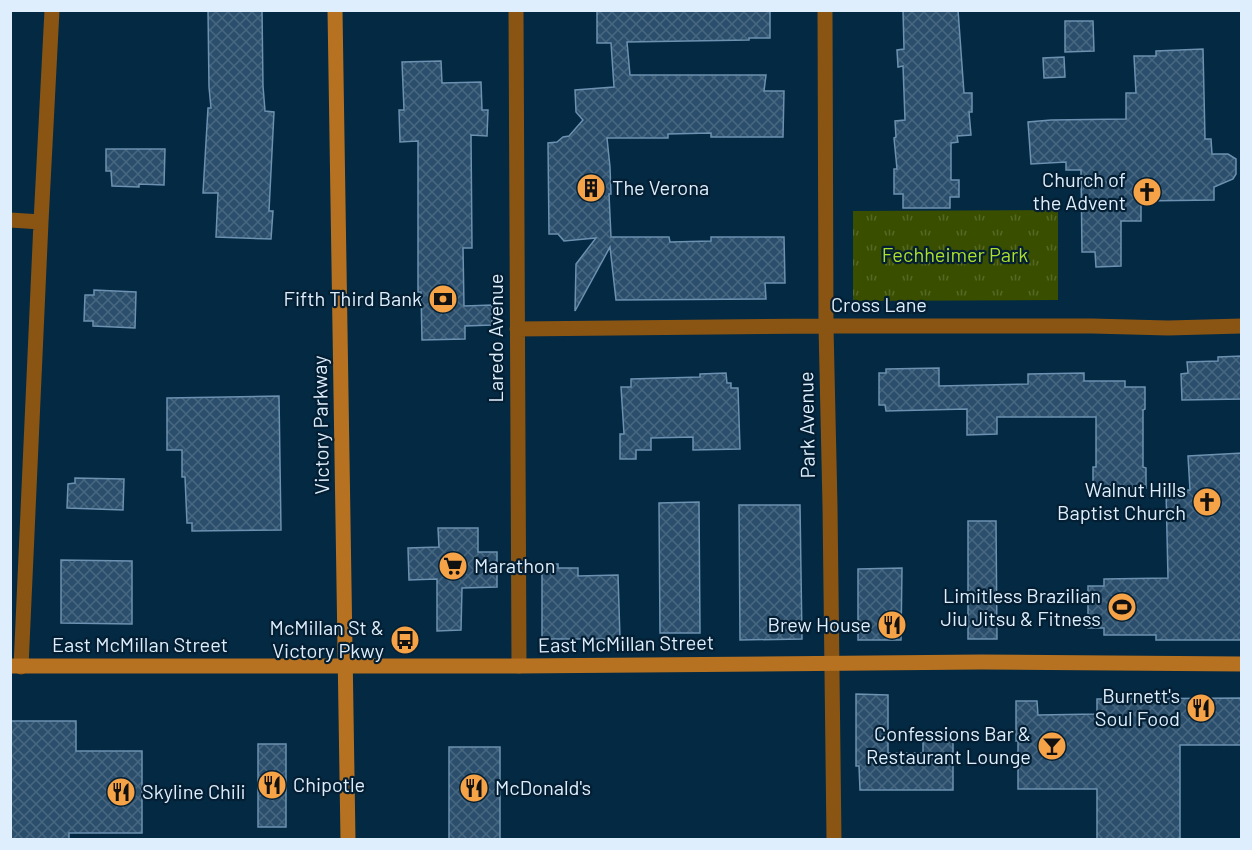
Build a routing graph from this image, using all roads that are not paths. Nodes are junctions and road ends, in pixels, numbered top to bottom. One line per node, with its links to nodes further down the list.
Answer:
1 (52, 10): 6 (street)
2 (335, 10): 12 (main road, Victory Parkway)
3 (516, 10): 9 (street, Laredo Avenue)
4 (825, 10): 7 (street, Park Avenue)
5 (10, 220): 6 (street)
6 (41, 222): 14 (street)
7 (826, 326): 8 (street, Cross Lane); 9 (street, Cross Lane); 10 (street, Park Avenue)
8 (1242, 326)
9 (517, 329): 13 (street, Laredo Avenue)
10 (831, 663): 11 (main road, East McMillan Street); 13 (main road, East McMillan Street); 16 (street, Park Avenue)
11 (1242, 664)
12 (346, 665): 13 (main road, East McMillan Street); 14 (main road, East McMillan Street); 15 (main road, Victory Parkway)
13 (519, 666)
14 (16, 667)
15 (348, 840)
16 (834, 840)

